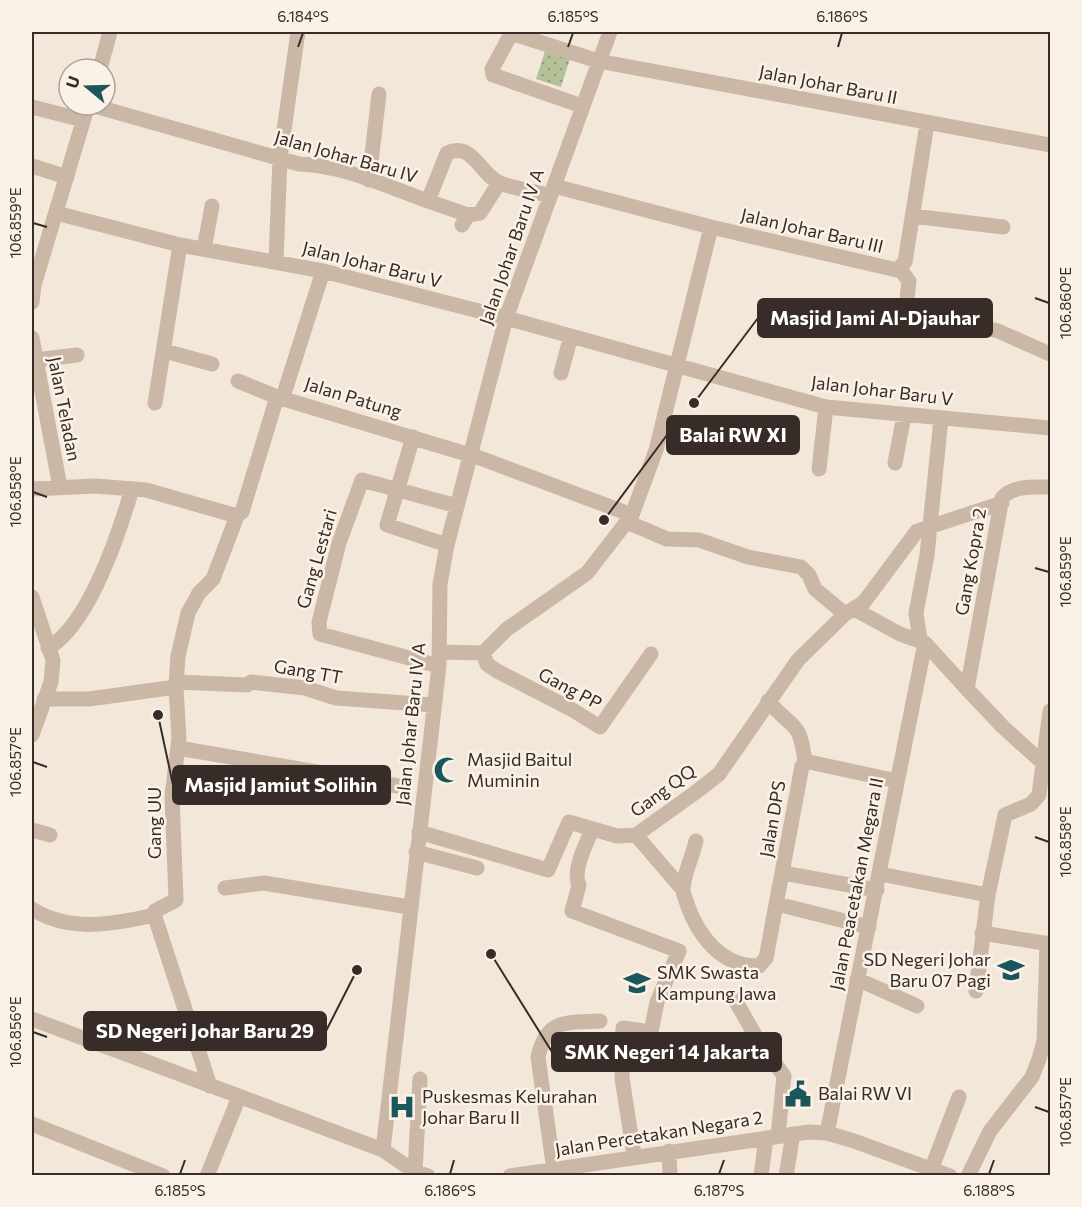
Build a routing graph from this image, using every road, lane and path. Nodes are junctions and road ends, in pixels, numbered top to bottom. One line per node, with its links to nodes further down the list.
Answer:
1 (110, 32): 5 (street)
2 (298, 32): 15 (street)
3 (511, 32): 6 (street); 8 (street)
4 (610, 32): 6 (street, Jalan Johar Baru IV A)
5 (103, 57)
6 (598, 61): 8 (street, Jalan Johar Baru IV A); 13 (street, Jalan Johar Baru II)
7 (379, 94): 18 (street)
8 (582, 106): 20 (street, Jalan Johar Baru IV A)
9 (32, 108): 10 (street, Jalan Johar Baru IV)
10 (57, 109)
11 (85, 117): 17 (street)
12 (115, 117): 15 (street, Jalan Johar Baru IV)
13 (927, 124): 14 (street, Jalan Johar Baru II); 24 (street, Jalan Johar Baru III)
14 (1050, 145)
15 (280, 158): 18 (street, Jalan Johar Baru IV); 29 (street)
16 (32, 166): 17 (street)
17 (66, 177): 23 (street)
18 (369, 180): 21 (street, Jalan Johar Baru IV)
19 (499, 183): 20 (street, Jalan Johar Baru IV); 21 (street); 21 (street, Jalan Johar Baru IV)
20 (552, 191): 25 (street, Jalan Johar Baru III); 34 (street, Jalan Johar Baru IV A)
21 (429, 201)
22 (212, 206): 28 (street)
23 (56, 213): 27 (street, Jalan Johar Baru V); 32 (street)
24 (913, 216): 26 (street); 30 (street, Jalan Johar Baru III)
25 (711, 227): 30 (street, Jalan Johar Baru III); 43 (street)
26 (1003, 227)
27 (180, 245): 28 (street, Jalan Johar Baru V); 39 (street)
28 (204, 249): 29 (street, Jalan Johar Baru V)
29 (276, 261): 31 (street, Jalan Johar Baru V)
30 (900, 268): 36 (street)
31 (323, 271): 34 (street, Jalan Johar Baru V); 46 (street)
32 (33, 284): 33 (street)
33 (32, 302)
34 (506, 318): 37 (street, Jalan Johar Baru V); 53 (street, Jalan Johar Baru IV A)
35 (949, 320): 40 (street)
36 (904, 326)
37 (571, 336): 43 (street, Jalan Johar Baru V); 44 (street)
38 (33, 350): 41 (street); 56 (street, Jalan Teladan)
39 (165, 351): 42 (street); 47 (street)
40 (1050, 354)
41 (77, 355)
42 (212, 364)
43 (677, 366): 48 (street, Jalan Johar Baru V); 64 (street)
44 (561, 373)
45 (238, 381): 46 (street)
46 (280, 397): 52 (street, Jalan Patung); 63 (street, Jalan Patung)
47 (155, 403)
48 (826, 407): 49 (street, Jalan Johar Baru V); 55 (street)
49 (903, 415): 50 (street, Jalan Johar Baru V); 54 (street)
50 (941, 419): 51 (street, Jalan Johar Baru V); 65 (street, Jalan Peacetakan Megara II)
51 (1050, 428)
52 (413, 436): 53 (street, Jalan Patung); 60 (street)
53 (469, 454): 62 (street, Jalan Johar Baru IV A); 64 (street, Jalan Patung)
54 (895, 463)
55 (819, 469)
56 (60, 487): 58 (street); 59 (street)
57 (1050, 487): 61 (street, Gang Kopra 2)
58 (32, 489)
59 (132, 489): 63 (street); 70 (street)
60 (398, 489): 62 (street, Gang Lestari); 66 (street); 73 (street, Gang Lestari)
61 (1002, 503): 65 (street); 75 (street, Gang Kopra 2)
62 (457, 506): 66 (street, Jalan Johar Baru IV A)
63 (237, 516): 74 (street, Gang UU)
64 (630, 518): 68 (street, Jalan Patung); 71 (street)
65 (929, 525): 68 (street, Gang QQ); 69 (street, Jalan Peacetakan Megara II)
66 (447, 545): 73 (street, Jalan Johar Baru IV A)
67 (32, 599): 70 (street)
68 (849, 612): 69 (street, Jalan Patung); 77 (street, Gang QQ)
69 (922, 641): 75 (street); 84 (street, Jalan Peacetakan Megara II)
70 (48, 648): 76 (street)
71 (483, 653): 72 (street, Gang PP); 73 (street)
72 (651, 654)
73 (440, 659): 78 (street, Jalan Johar Baru IV A)
74 (176, 684): 76 (street, Gang TT); 78 (street, Gang TT); 81 (street, Gang UU)
75 (968, 687): 83 (street)
76 (44, 699): 80 (street)
77 (768, 701): 82 (street); 90 (street, Gang QQ)
78 (434, 705): 88 (street, Jalan Johar Baru IV A)
79 (1050, 711): 83 (street)
80 (32, 735)
81 (178, 748): 85 (street); 103 (street, Gang UU)
82 (805, 763): 84 (street, Jalan DPS); 94 (street, Jalan DPS)
83 (1044, 765): 99 (street)
84 (897, 781): 95 (street, Jalan Peacetakan Megara II)
85 (398, 786)
86 (32, 830): 89 (street)
87 (592, 830): 88 (street, Gang QQ); 90 (street, Gang QQ); 122 (street)
88 (419, 832): 92 (street, Jalan Johar Baru IV A)
89 (50, 835)
90 (636, 835): 97 (street)
91 (696, 841): 97 (street)
92 (417, 852): 93 (street); 101 (street, Jalan Johar Baru IV A)
93 (477, 868)
94 (783, 873): 98 (street); 100 (street, Jalan DPS)
95 (880, 874): 98 (street, Jalan Peacetakan Megara II); 99 (street)
96 (225, 888): 101 (street)
97 (683, 890): 100 (street, Jalan DPS)
98 (877, 890): 104 (street, Jalan Peacetakan Megara II)
99 (988, 895): 105 (street)
100 (777, 904): 104 (street)
101 (409, 907): 120 (street, Jalan Johar Baru IV A)
102 (32, 909): 103 (street)
103 (155, 915): 114 (street)
104 (869, 927): 107 (street, Jalan Peacetakan Megara II)
105 (982, 933): 106 (street); 108 (street)
106 (1049, 944): 133 (street)
107 (857, 979): 110 (street); 118 (street, Jalan Peacetakan Megara II)
108 (976, 991)
109 (735, 1000): 119 (street)
110 (917, 1006)
111 (600, 1021): 124 (street)
112 (33, 1025): 114 (street)
113 (420, 1079): 125 (street)
114 (210, 1086): 115 (street)
115 (239, 1097): 120 (street); 129 (street)
116 (959, 1097): 126 (street)
117 (32, 1124): 128 (street)
118 (827, 1133): 119 (street, Jalan Percetakan Negara 2); 126 (street, Jalan Percetakan Negara 2)
119 (779, 1136): 121 (street, Jalan Percetakan Negara 2); 131 (street); 132 (street)
120 (383, 1150): 125 (street)
121 (669, 1151): 122 (street, Jalan Percetakan Negara 2); 130 (street)
122 (634, 1155): 123 (street, Jalan Percetakan Negara 2)
123 (594, 1169): 124 (street, Jalan Percetakan Negara 2)
124 (554, 1170): 127 (street, Jalan Percetakan Negara 2)
125 (412, 1172)
126 (941, 1173)
127 (519, 1175)
128 (163, 1176)
129 (207, 1176)
130 (669, 1176)
131 (761, 1176)
132 (786, 1176)
133 (968, 1176)

